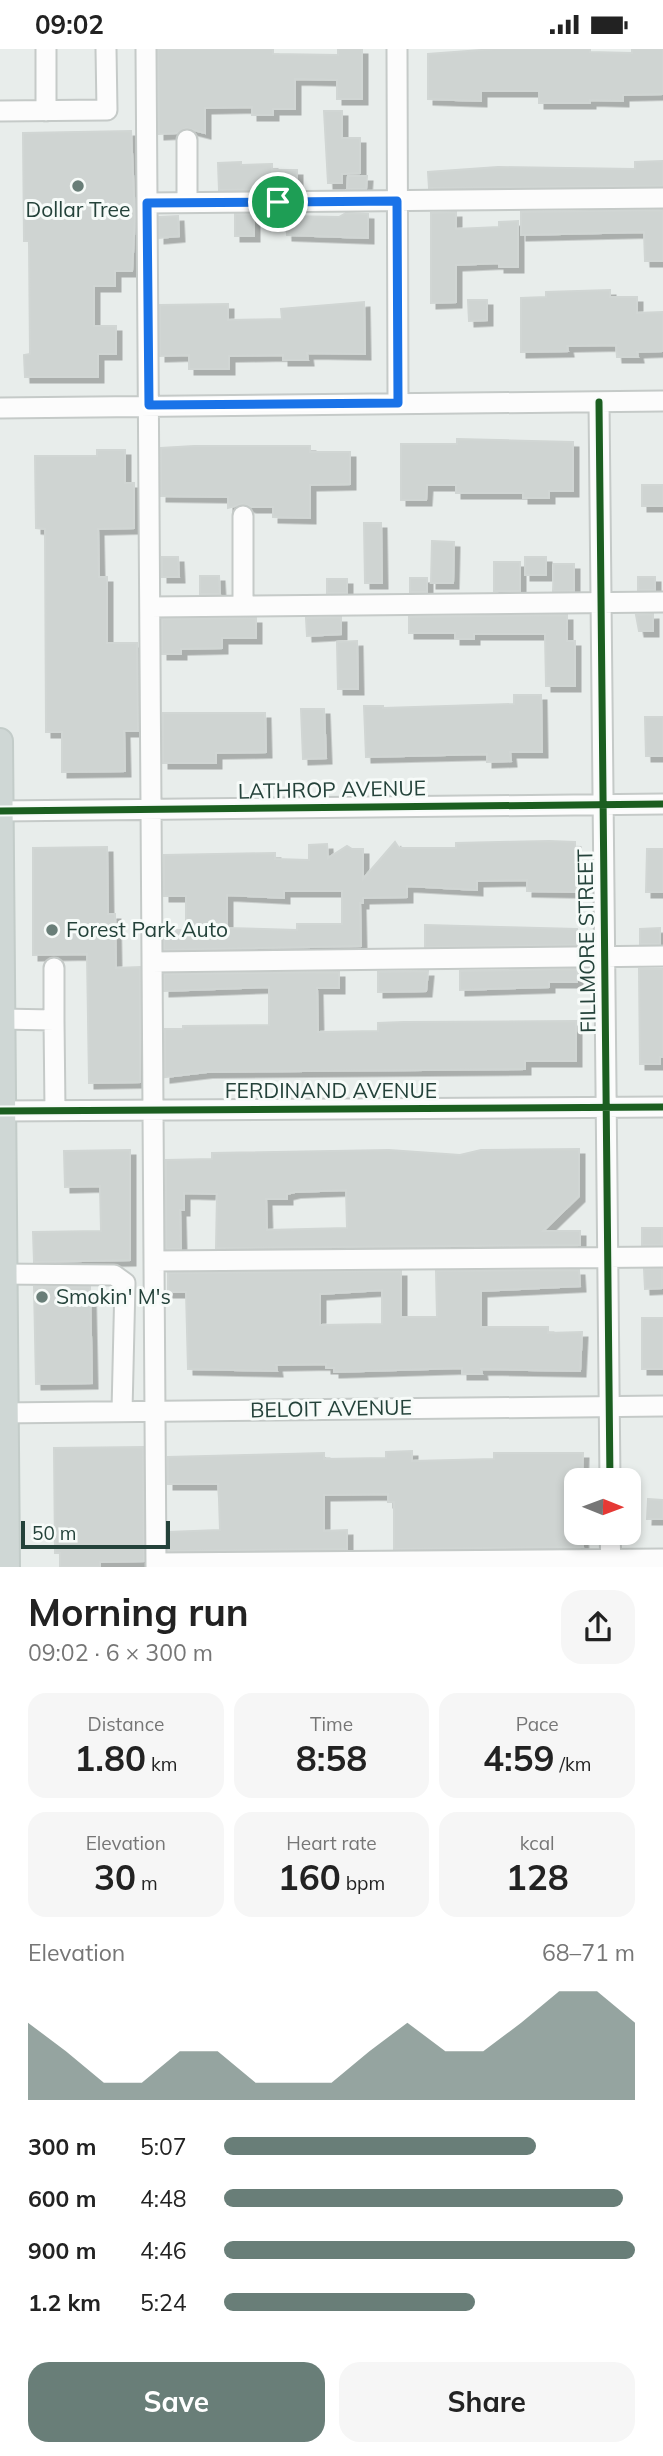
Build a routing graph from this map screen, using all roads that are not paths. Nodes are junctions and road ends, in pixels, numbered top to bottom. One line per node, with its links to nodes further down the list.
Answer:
1 (46, 49): 6 (street)
2 (106, 49): 6 (street)
3 (146, 49): 11 (street)
4 (397, 49): 9 (street)
5 (0, 111): 6 (street)
6 (46, 111)
7 (187, 140): 10 (street)
8 (663, 198): 9 (street)
9 (397, 201): 10 (street); 14 (street)
10 (187, 202): 11 (street)
11 (147, 203): 15 (street)
12 (663, 401): 13 (street)
13 (598, 402): 14 (street); 18 (street, FILLMORE STREET)
14 (398, 403): 15 (street)
15 (149, 405): 16 (street); 21 (street)
16 (0, 408)
17 (243, 516): 20 (street)
18 (601, 602): 19 (street); 20 (street); 23 (street, FILLMORE STREET)
19 (663, 602)
20 (243, 606): 21 (street)
21 (150, 607): 25 (street)
22 (0, 741): 26 (main road)
23 (603, 804): 24 (street, LATHROP AVENUE); 25 (street, LATHROP AVENUE); 27 (street, FILLMORE STREET)
24 (663, 804)
25 (151, 810): 26 (street, LATHROP AVENUE); 29 (street)
26 (0, 811): 31 (main road)
27 (604, 956): 28 (street); 29 (street); 33 (street, FILLMORE STREET)
28 (663, 956)
29 (152, 962): 35 (street)
30 (54, 968): 32 (street)
31 (1, 1019): 32 (street); 36 (main road)
32 (54, 1020): 37 (street)
33 (606, 1107): 34 (street, FERDINAND AVENUE); 35 (street, FERDINAND AVENUE); 38 (street, FILLMORE STREET)
34 (663, 1107)
35 (153, 1110): 37 (street, FERDINAND AVENUE); 40 (street)
36 (2, 1111): 37 (street, FERDINAND AVENUE); 41 (main road)
37 (55, 1111)
38 (608, 1257): 39 (street); 40 (street); 42 (street, FILLMORE STREET)
39 (663, 1257)
40 (154, 1261): 45 (street)
41 (2, 1274): 44 (street); 46 (main road)
42 (609, 1406): 43 (street, BELOIT AVENUE); 45 (street, BELOIT AVENUE); 47 (street, FILLMORE STREET)
43 (663, 1406)
44 (122, 1411): 45 (street, BELOIT AVENUE); 46 (street, BELOIT AVENUE)
45 (155, 1411): 52 (street)
46 (3, 1413): 48 (main road)
47 (610, 1468)
48 (4, 1537): 53 (main road)
49 (610, 1545): 51 (street)
50 (663, 1559): 51 (street)
51 (611, 1563): 52 (street)
52 (156, 1565)
53 (7, 1567)

